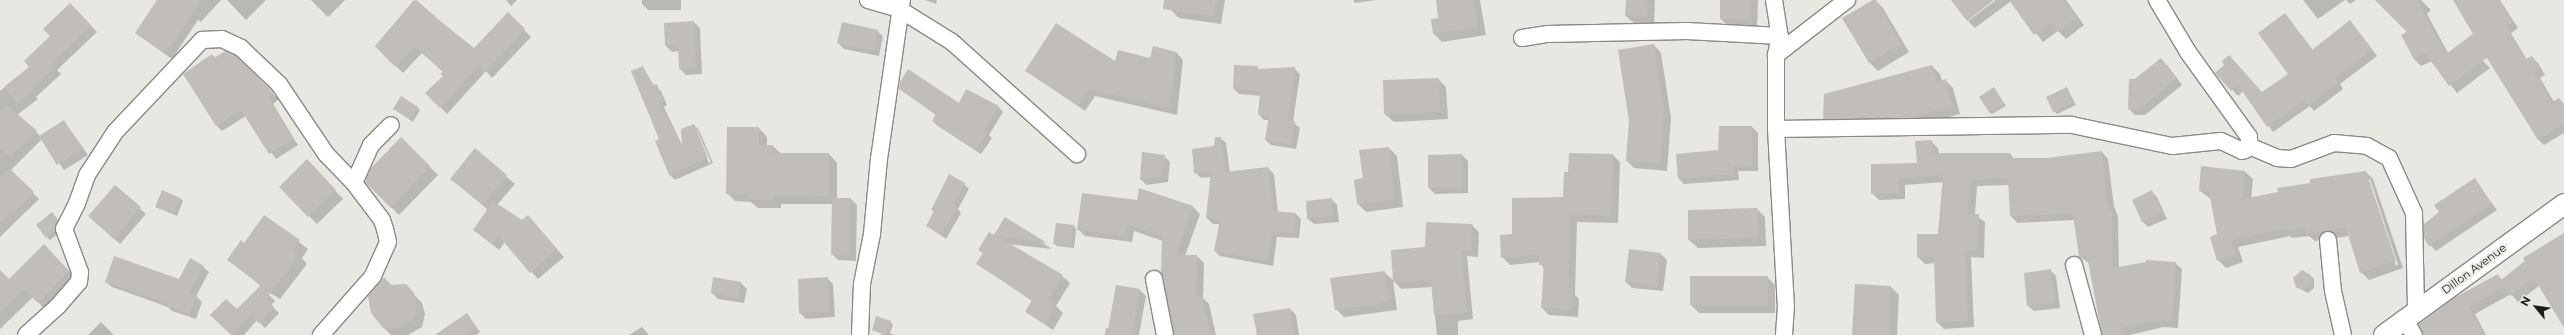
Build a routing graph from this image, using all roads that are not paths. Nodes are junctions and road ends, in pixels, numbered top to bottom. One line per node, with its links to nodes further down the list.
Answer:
1 (868, 0): 5 (street)
2 (1774, 0): 6 (street)
3 (1847, 0): 8 (street)
4 (2157, 0): 11 (street)
5 (900, 4): 12 (street); 21 (street)
6 (1780, 36): 7 (street); 8 (street)
7 (1522, 38)
8 (1776, 55): 10 (street)
9 (391, 125): 13 (street)
10 (1776, 129): 11 (street); 23 (street)
11 (2249, 146): 18 (street)
12 (1077, 154)
13 (354, 183): 19 (street); 20 (street)
14 (2564, 204): 18 (street, Dillon Avenue)
15 (2328, 240): 25 (street)
16 (2074, 265): 24 (street)
17 (1154, 279): 22 (street)
18 (2412, 321): 26 (street, Dillon Avenue)
19 (26, 335)
20 (321, 335)
21 (860, 335)
22 (1165, 335)
23 (1784, 335)
24 (2093, 335)
25 (2343, 335)
26 (2384, 335)

